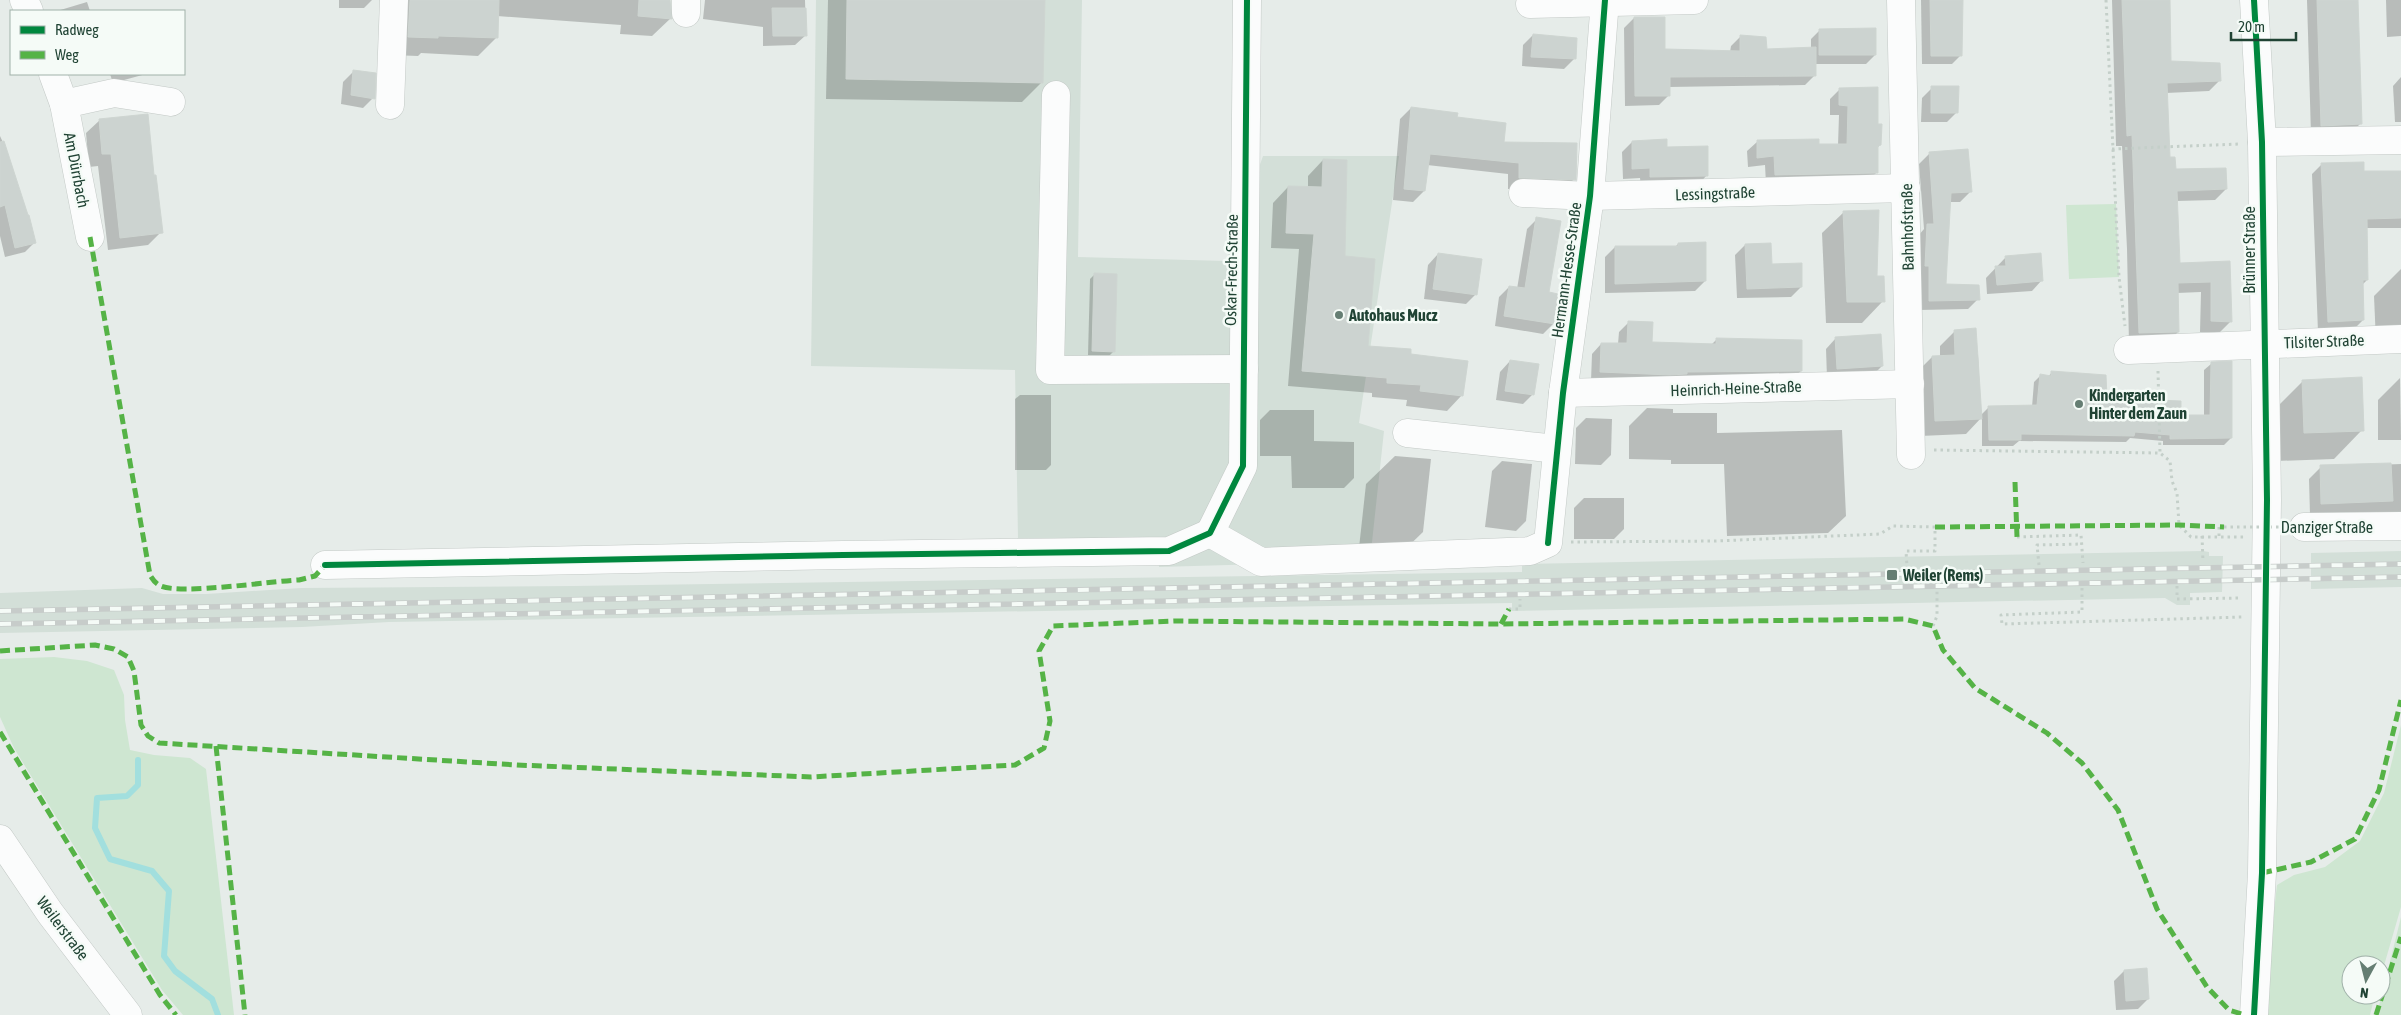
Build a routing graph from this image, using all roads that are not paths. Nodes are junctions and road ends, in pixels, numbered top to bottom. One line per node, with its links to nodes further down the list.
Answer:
1 (394, 0): 12 (street)
2 (1247, 0): 22 (street, Oskar-Frech-Straße)
3 (1694, 0): 6 (street)
4 (1901, 0): 15 (street, Bahnhofstraße)
5 (2254, 0): 14 (street, Brünner Straße)
6 (1605, 2): 7 (street); 17 (street, Hermann-Hesse-Straße)
7 (1530, 4)
8 (52, 75): 11 (street, Am Dürrbach)
9 (1056, 95): 22 (street)
10 (171, 102): 11 (street)
11 (64, 104): 18 (street, Am Dürrbach)
12 (390, 105)
13 (2401, 140): 14 (street)
14 (2262, 142): 20 (street, Brünner Straße)
15 (1906, 188): 17 (street, Lessingstraße); 23 (street, Bahnhofstraße)
16 (1523, 192): 17 (street, Lessingstraße)
17 (1590, 196): 24 (street, Hermann-Hesse-Straße)
18 (90, 237)
19 (2401, 339): 20 (street, Tilsiter Straße)
20 (2263, 344): 21 (street, Tilsiter Straße); 34 (street, Brünner Straße)
21 (2128, 350)
22 (1244, 369): 30 (street, Oskar-Frech-Straße)
23 (1910, 384): 24 (street, Heinrich-Heine-Straße); 27 (street, Bahnhofstraße)
24 (1562, 393): 26 (street, Hermann-Hesse-Straße)
25 (1408, 433): 26 (street)
26 (1557, 449): 30 (street, Hermann-Hesse-Straße)
27 (1911, 452)
28 (2401, 526): 29 (street, Danziger Straße)
29 (2304, 527)
30 (1210, 533): 31 (street)
31 (325, 565)
32 (0, 839): 33 (street, Weilerstraße)
33 (128, 1015)
34 (2254, 1015)

